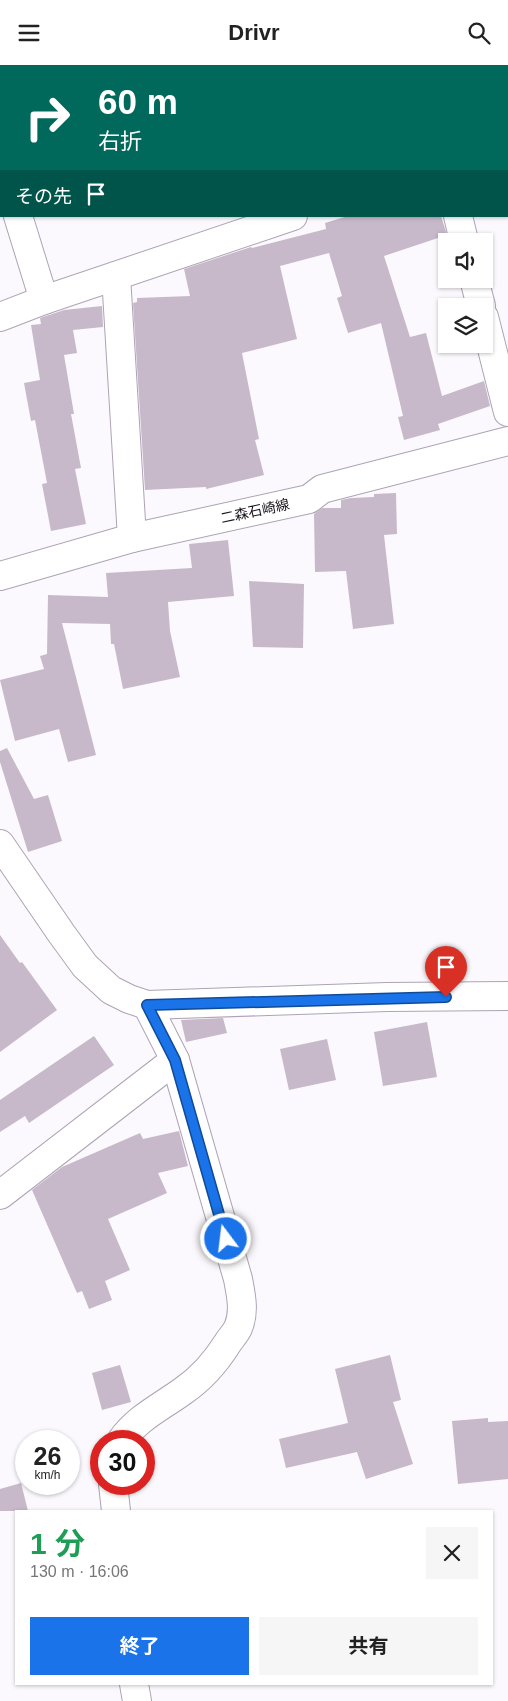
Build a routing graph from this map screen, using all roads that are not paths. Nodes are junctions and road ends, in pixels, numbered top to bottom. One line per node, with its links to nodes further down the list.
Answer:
1 (18, 217): 6 (street)
2 (290, 217): 5 (street)
3 (458, 217): 4 (street)
4 (462, 233)
5 (116, 276): 6 (street); 11 (street)
6 (44, 300): 7 (street)
7 (0, 317)
8 (493, 352): 9 (street)
9 (508, 411)
10 (508, 441): 11 (street, 二森石崎線)
11 (132, 538): 12 (street, 二森石崎線)
12 (0, 576)
13 (0, 844): 15 (street)
14 (508, 996): 15 (street)
15 (147, 1005): 16 (street)
16 (175, 1060): 17 (street); 18 (street)
17 (0, 1195)
18 (131, 1430)
19 (114, 1495): 20 (street)
20 (116, 1510)
21 (134, 1685): 22 (street)
22 (137, 1701)

